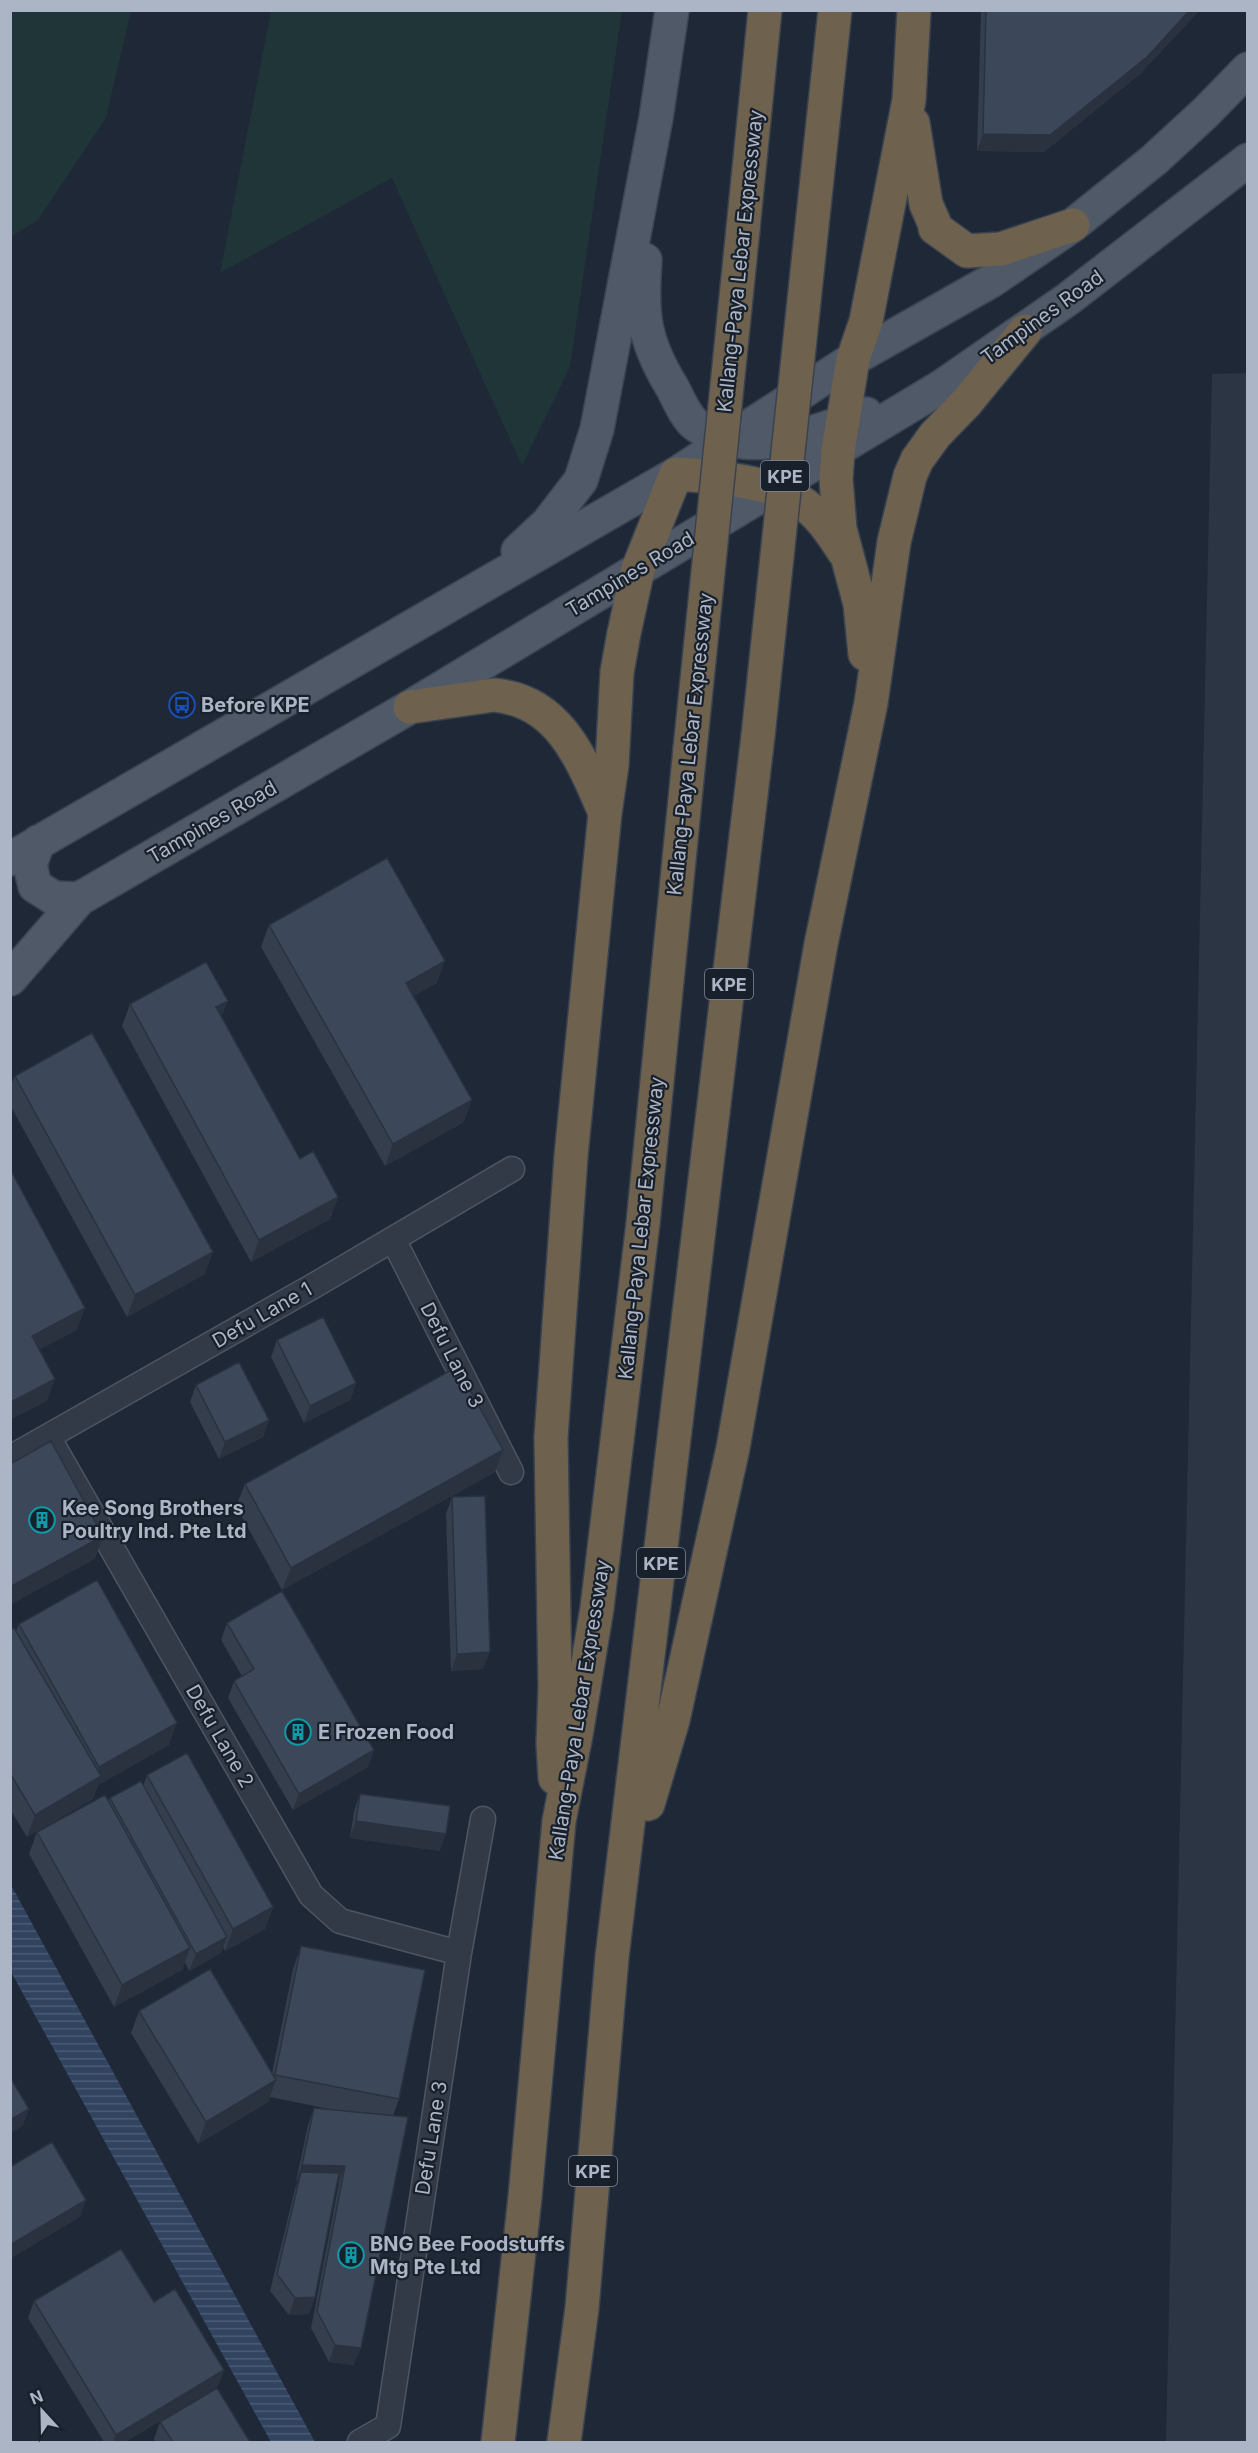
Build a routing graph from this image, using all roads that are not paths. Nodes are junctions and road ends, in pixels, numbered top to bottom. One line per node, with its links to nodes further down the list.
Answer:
1 (672, 10): 7 (main road)
2 (765, 10): 31 (highway, Kallang-Paya Lebar Expressway, bridge)
3 (835, 10): 32 (highway, KPE, bridge)
4 (914, 10): 6 (highway)
5 (1248, 69): 9 (main road)
6 (909, 100): 9 (highway); 11 (highway)
7 (656, 118): 13 (main road); 18 (main road)
8 (1248, 160): 10 (main road, Tampines Road)
9 (1073, 225): 11 (main road)
10 (1025, 331): 12 (main road, Tampines Road); 19 (highway)
11 (853, 359): 12 (highway); 13 (main road)
12 (840, 437): 13 (main road); 15 (main road, Tampines Road); 16 (highway)
13 (728, 440): 14 (main road)
14 (676, 474): 15 (highway); 17 (highway); 18 (main road)
15 (770, 489): 16 (highway); 17 (main road, Tampines Road)
16 (844, 552): 19 (highway)
17 (638, 569): 20 (main road, Tampines Road); 21 (highway)
18 (484, 584): 22 (main road)
19 (871, 703): 32 (highway)
20 (410, 707): 21 (highway); 23 (main road, Tampines Road)
21 (604, 813): 31 (highway)
22 (24, 850): 23 (main road)
23 (79, 899): 24 (main road, Tampines Road)
24 (10, 979)
25 (512, 1169): 26 (street, Defu Lane 1)
26 (393, 1239): 27 (street, Defu Lane 1); 29 (street, Defu Lane 3)
27 (48, 1437): 28 (street, Defu Lane 1); 33 (street, Defu Lane 2)
28 (10, 1458)
29 (511, 1472)
30 (483, 1819): 33 (street, Defu Lane 3)
31 (558, 1821): 35 (highway, Kallang-Paya Lebar Expressway)
32 (621, 1893): 36 (highway, KPE)
33 (459, 1953): 34 (street, Defu Lane 3)
34 (360, 2442)
35 (498, 2442)
36 (564, 2442)

